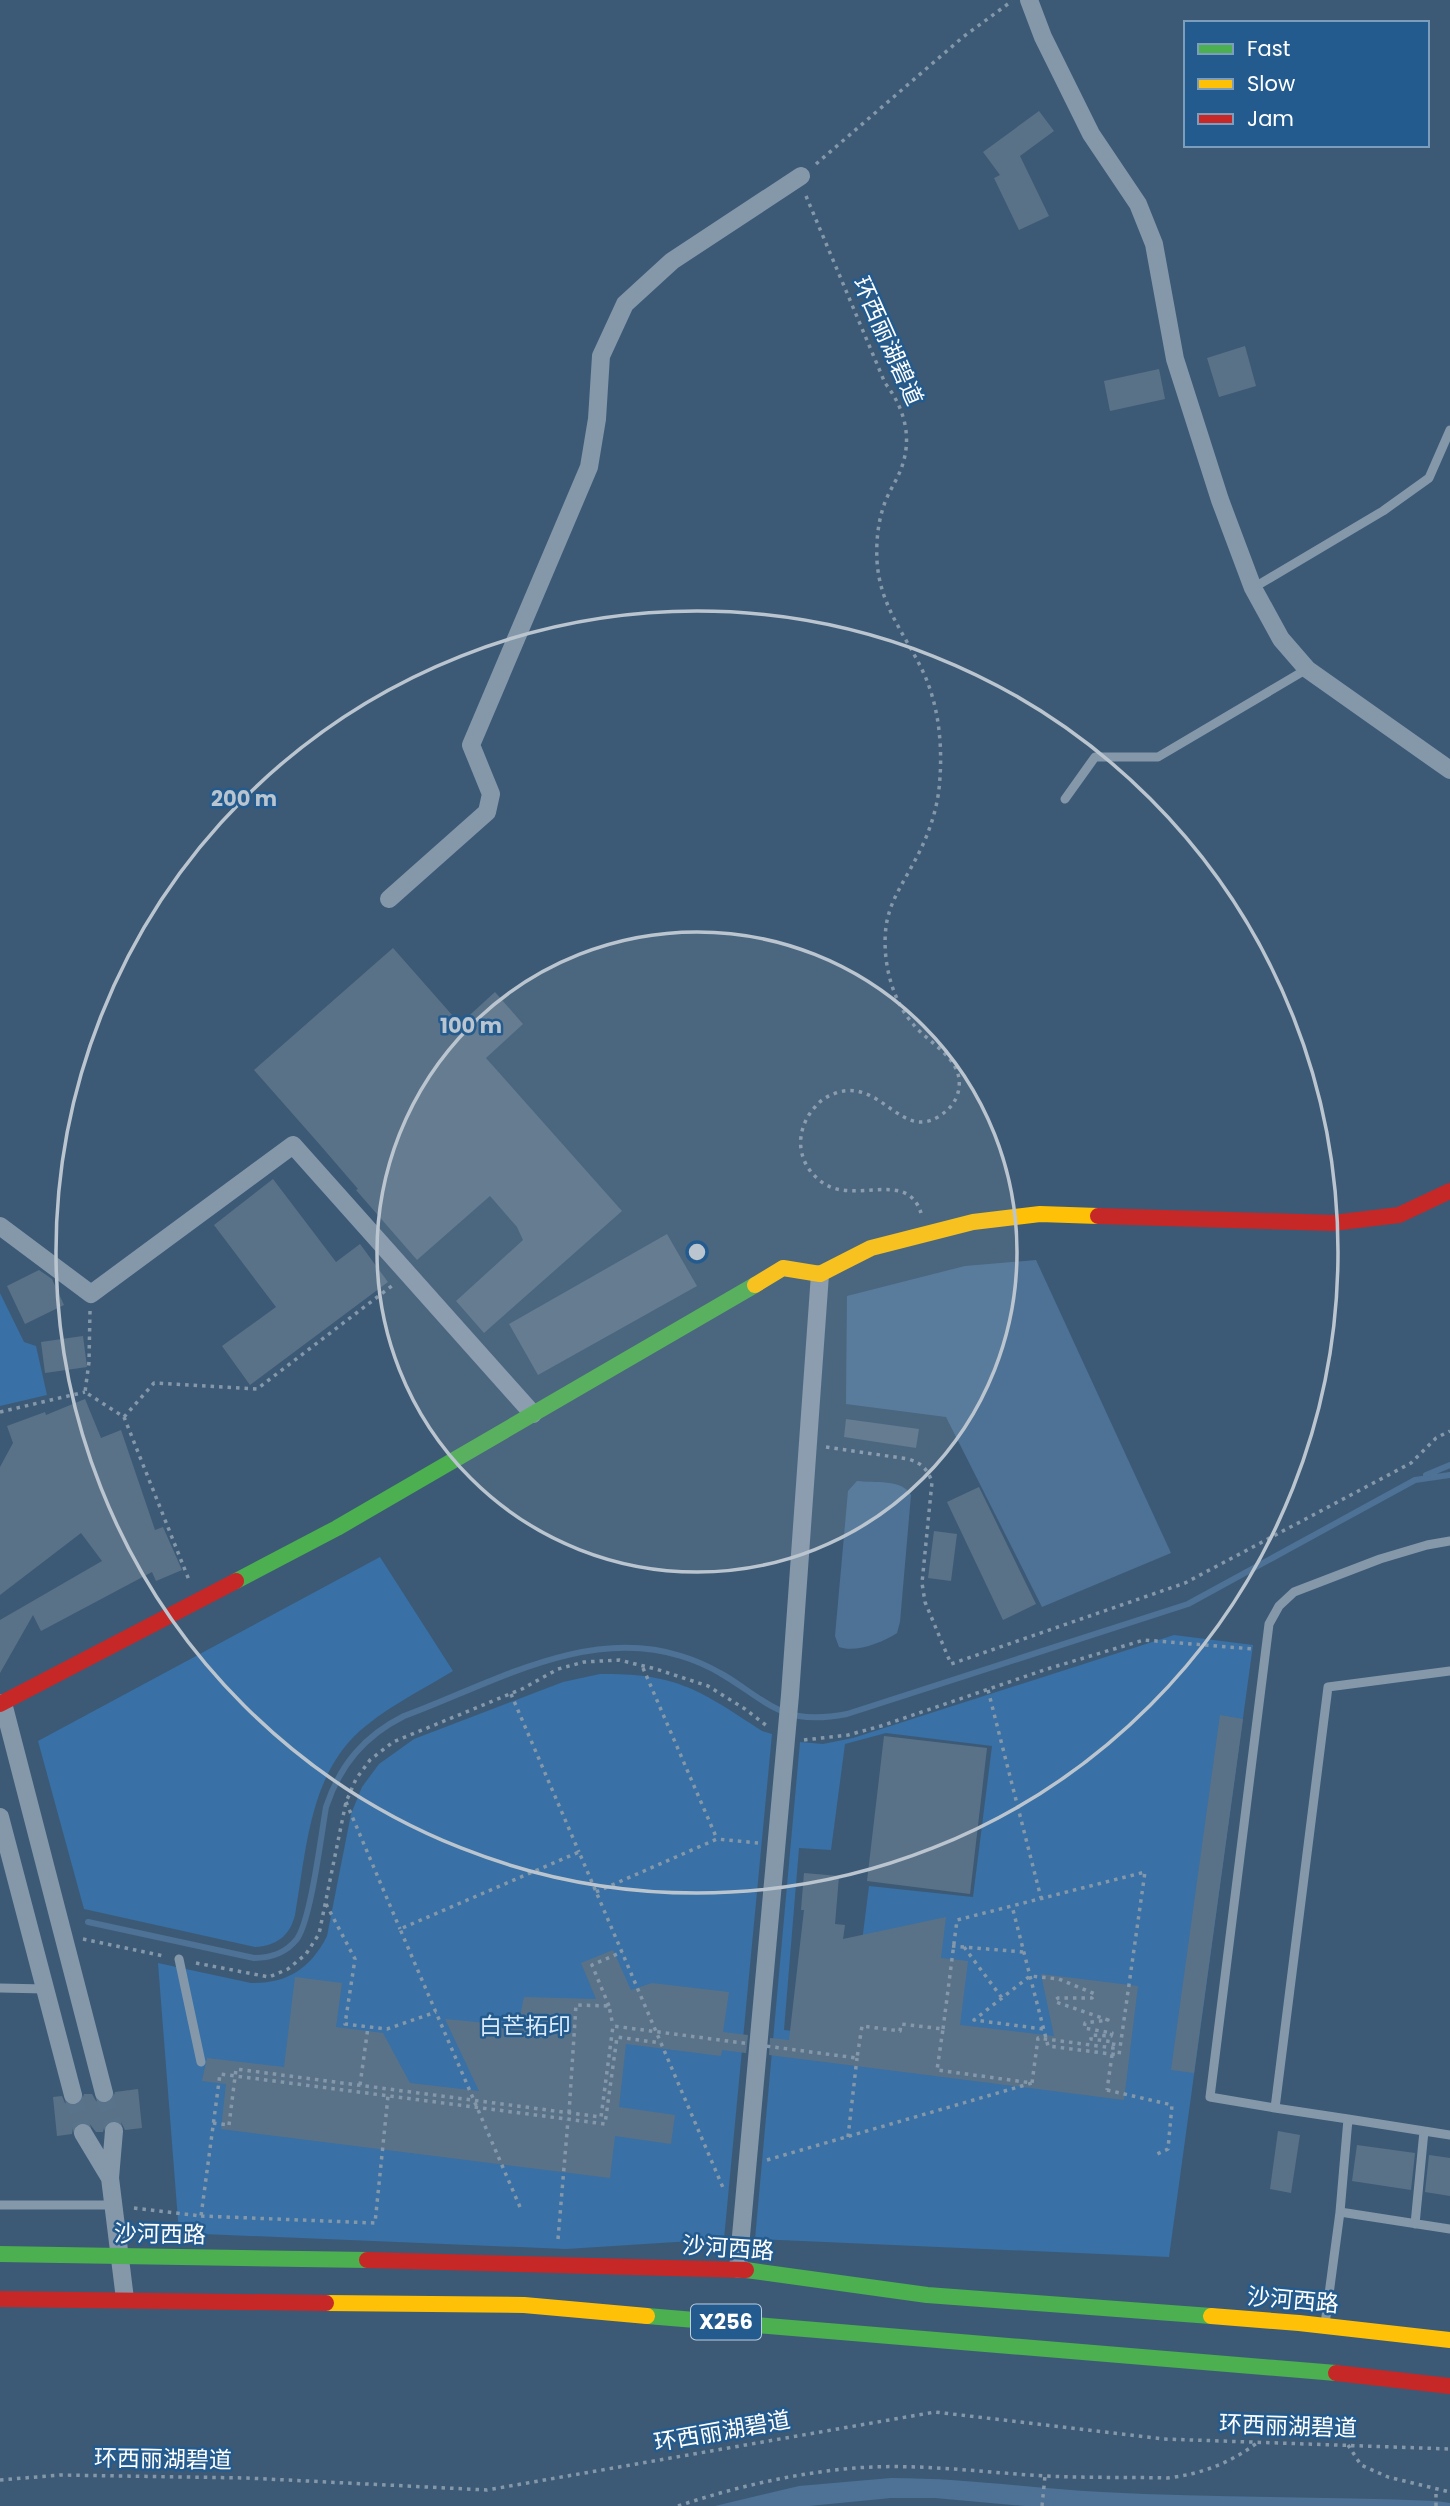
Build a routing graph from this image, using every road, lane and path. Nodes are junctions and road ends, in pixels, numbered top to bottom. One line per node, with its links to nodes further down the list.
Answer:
1 (1014, 0): 3 (path)
2 (1029, 0): 5 (street)
3 (802, 176): 9 (street); 12 (path, 环西丽湖碧道)
4 (1450, 430): 5 (lane)
5 (1253, 588): 6 (street)
6 (1307, 669): 7 (street); 8 (lane)
7 (1450, 770)
8 (1065, 799)
9 (389, 899)
10 (1450, 1191): 12 (main road)
11 (0, 1226): 15 (street)
12 (909, 1239): 14 (main road)
13 (408, 1274): 15 (street); 18 (street); 19 (path)
14 (820, 1274): 18 (main road); 21 (street)
15 (91, 1294): 16 (path)
16 (85, 1392): 17 (path); 19 (path)
17 (0, 1412)
18 (533, 1414): 23 (main road)
19 (124, 1417): 23 (path)
20 (1450, 1431): 21 (path)
21 (807, 1445): 30 (street)
22 (1450, 1541): 24 (lane)
23 (198, 1601): 29 (main road)
24 (1266, 1650): 27 (path); 67 (lane)
25 (643, 1667): 28 (path); 30 (path); 33 (path)
26 (1450, 1671): 67 (lane)
27 (988, 1690): 30 (path); 37 (path)
28 (511, 1694): 31 (path); 35 (path)
29 (2, 1703): 41 (street)
30 (786, 1735): 34 (street)
31 (346, 1802): 38 (path); 40 (path)
32 (0, 1817): 49 (street)
33 (717, 1839): 34 (path); 36 (path)
34 (776, 1844): 78 (street)
35 (579, 1852): 36 (path); 40 (path)
36 (596, 1892): 44 (path)
37 (1041, 1898): 39 (path); 56 (path)
38 (325, 1902): 46 (path); 54 (path)
39 (1012, 1906): 42 (path); 45 (path)
40 (400, 1929): 52 (path)
41 (63, 1935): 46 (path); 63 (street)
42 (952, 1946): 43 (path); 55 (path)
43 (964, 1947): 45 (path); 50 (path)
44 (622, 1952): 51 (path); 57 (path)
45 (1024, 1952): 47 (path)
46 (179, 1959): 60 (lane)
47 (1030, 1976): 50 (path); 56 (path); 58 (path)
48 (0, 1988): 49 (lane)
49 (45, 1989): 64 (street)
50 (1002, 1998): 56 (path)
51 (609, 2006): 53 (path); 68 (path)
52 (436, 2012): 54 (path); 66 (path)
53 (613, 2026): 59 (path, bridge); 68 (path, bridge)
54 (368, 2027): 62 (path)
55 (943, 2029): 59 (path, bridge); 61 (path, bridge)
56 (1044, 2029)
57 (661, 2043): 70 (path); 80 (path)
58 (1112, 2048): 61 (path, bridge); 77 (path, bridge)
59 (857, 2058): 76 (path)
60 (201, 2062)
61 (1032, 2083): 76 (path)
62 (360, 2085): 68 (path, bridge); 71 (path, bridge)
63 (104, 2093)
64 (73, 2095)
65 (388, 2096): 66 (path); 71 (path); 85 (path)
66 (477, 2108): 70 (path); 83 (path)
67 (1275, 2108): 69 (lane)
68 (569, 2113)
69 (1348, 2119): 73 (lane); 84 (lane)
70 (568, 2120): 90 (path)
71 (213, 2123): 85 (path)
72 (114, 2131): 79 (street)
73 (1424, 2131): 75 (lane); 86 (lane)
74 (83, 2133): 79 (street)
75 (1450, 2135)
76 (848, 2137): 78 (path)
77 (1155, 2155)
78 (748, 2165): 91 (street)
79 (110, 2178): 82 (street)
80 (727, 2196)
81 (0, 2205): 82 (lane)
82 (115, 2205): 85 (path); 89 (street)
83 (520, 2207)
84 (1340, 2212): 86 (lane); 94 (lane)
85 (201, 2216)
86 (1415, 2224): 87 (lane)
87 (1450, 2229)
88 (0, 2254): 89 (main road, 沙河西路 / X256)
89 (120, 2256): 90 (main road, 沙河西路 / X256); 92 (street)
90 (555, 2263): 91 (main road, 沙河西路 / X256)
91 (738, 2269): 94 (main road, 沙河西路 / X256)
92 (125, 2298): 93 (main road, X256); 96 (main road, X256)
93 (0, 2299)
94 (1324, 2326): 95 (main road, 沙河西路 / X256)
95 (1450, 2340)
96 (1450, 2386)
97 (1258, 2442): 98 (path, 环西丽湖碧道); 100 (path); 101 (path, 环西丽湖碧道)
98 (1348, 2445): 99 (path, 环西丽湖碧道); 102 (path)
99 (1450, 2449)
100 (1045, 2476): 104 (path); 105 (path)
101 (0, 2480)
102 (1436, 2490): 103 (path); 106 (path)
103 (1450, 2492)
104 (678, 2506)
105 (1042, 2506)
106 (1436, 2506)

